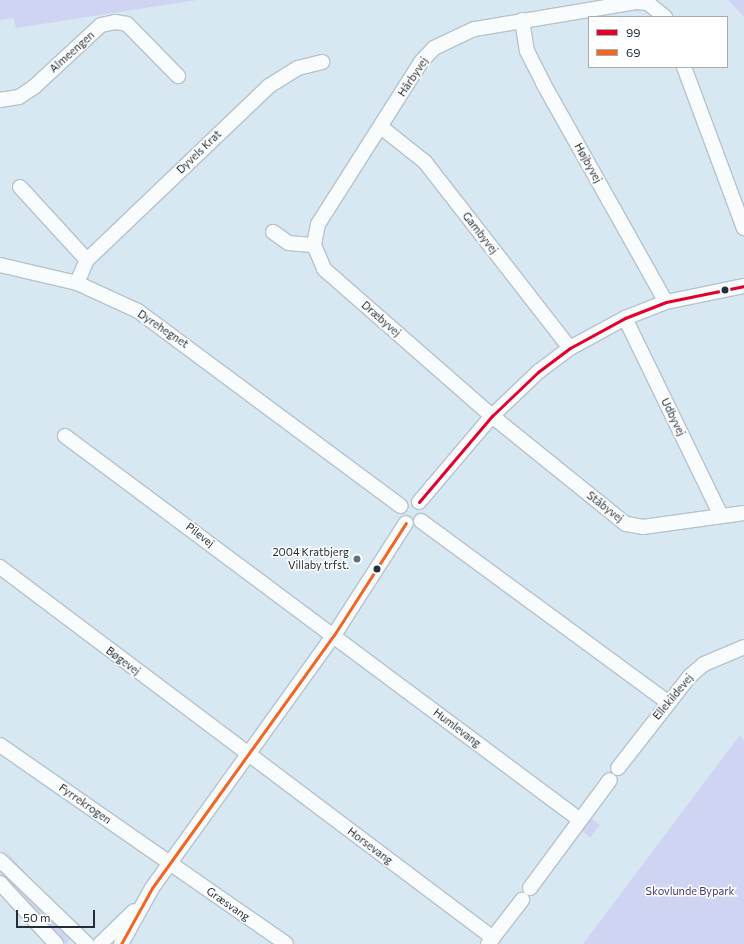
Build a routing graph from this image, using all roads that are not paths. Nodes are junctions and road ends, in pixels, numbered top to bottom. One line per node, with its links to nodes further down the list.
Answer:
1 (661, 13): 2 (street, Hårbyvej)
2 (522, 20): 7 (street, Hårbyvej); 16 (street, Højbyvej)
3 (322, 62): 12 (street, Dyvels Krat)
4 (684, 68): 9 (street)
5 (178, 76): 6 (street, Almeengen)
6 (0, 100)
7 (381, 127): 11 (street, Hårbyvej); 18 (street, Gambyvej)
8 (20, 186): 12 (street)
9 (744, 228)
10 (273, 232): 11 (street)
11 (314, 245): 19 (street, Dræbyvej)
12 (87, 260): 14 (street, Dyvels Krat)
13 (0, 265): 14 (street, Dyrehegnet)
14 (77, 283): 22 (street, Dyrehegnet)
15 (744, 286): 16 (street)
16 (666, 302): 17 (street)
17 (625, 318): 18 (street); 24 (street, Udbyvej)
18 (570, 348): 19 (street)
19 (492, 416): 21 (street); 24 (street, Ståbyvej)
20 (65, 436): 28 (street, Pilevej)
21 (420, 502): 22 (street); 25 (street)
22 (401, 506): 26 (street)
23 (744, 513): 24 (street, Ståbyvej)
24 (721, 516)
25 (421, 521): 26 (street); 30 (street)
26 (406, 523): 28 (street)
27 (0, 567): 32 (street, Bøgevej)
28 (334, 635): 32 (street); 35 (street, Humlevang)
29 (744, 647): 30 (street, Ellekildevej)
30 (667, 702): 33 (street, Ellekildevej)
31 (0, 745): 37 (street, Fyrrekrogen)
32 (247, 755): 37 (street); 42 (street, Horsevang)
33 (618, 768)
34 (610, 780): 35 (street)
35 (580, 820): 39 (street)
36 (0, 860): 44 (street)
37 (170, 863): 41 (street); 47 (street, Græsvang)
38 (0, 883): 43 (street)
39 (530, 888)
40 (522, 900): 42 (street, Horsevang)
41 (140, 905): 45 (street); 46 (street)
42 (490, 941)
43 (56, 944)
44 (87, 944)
45 (100, 944)
46 (121, 944)
47 (286, 944)

